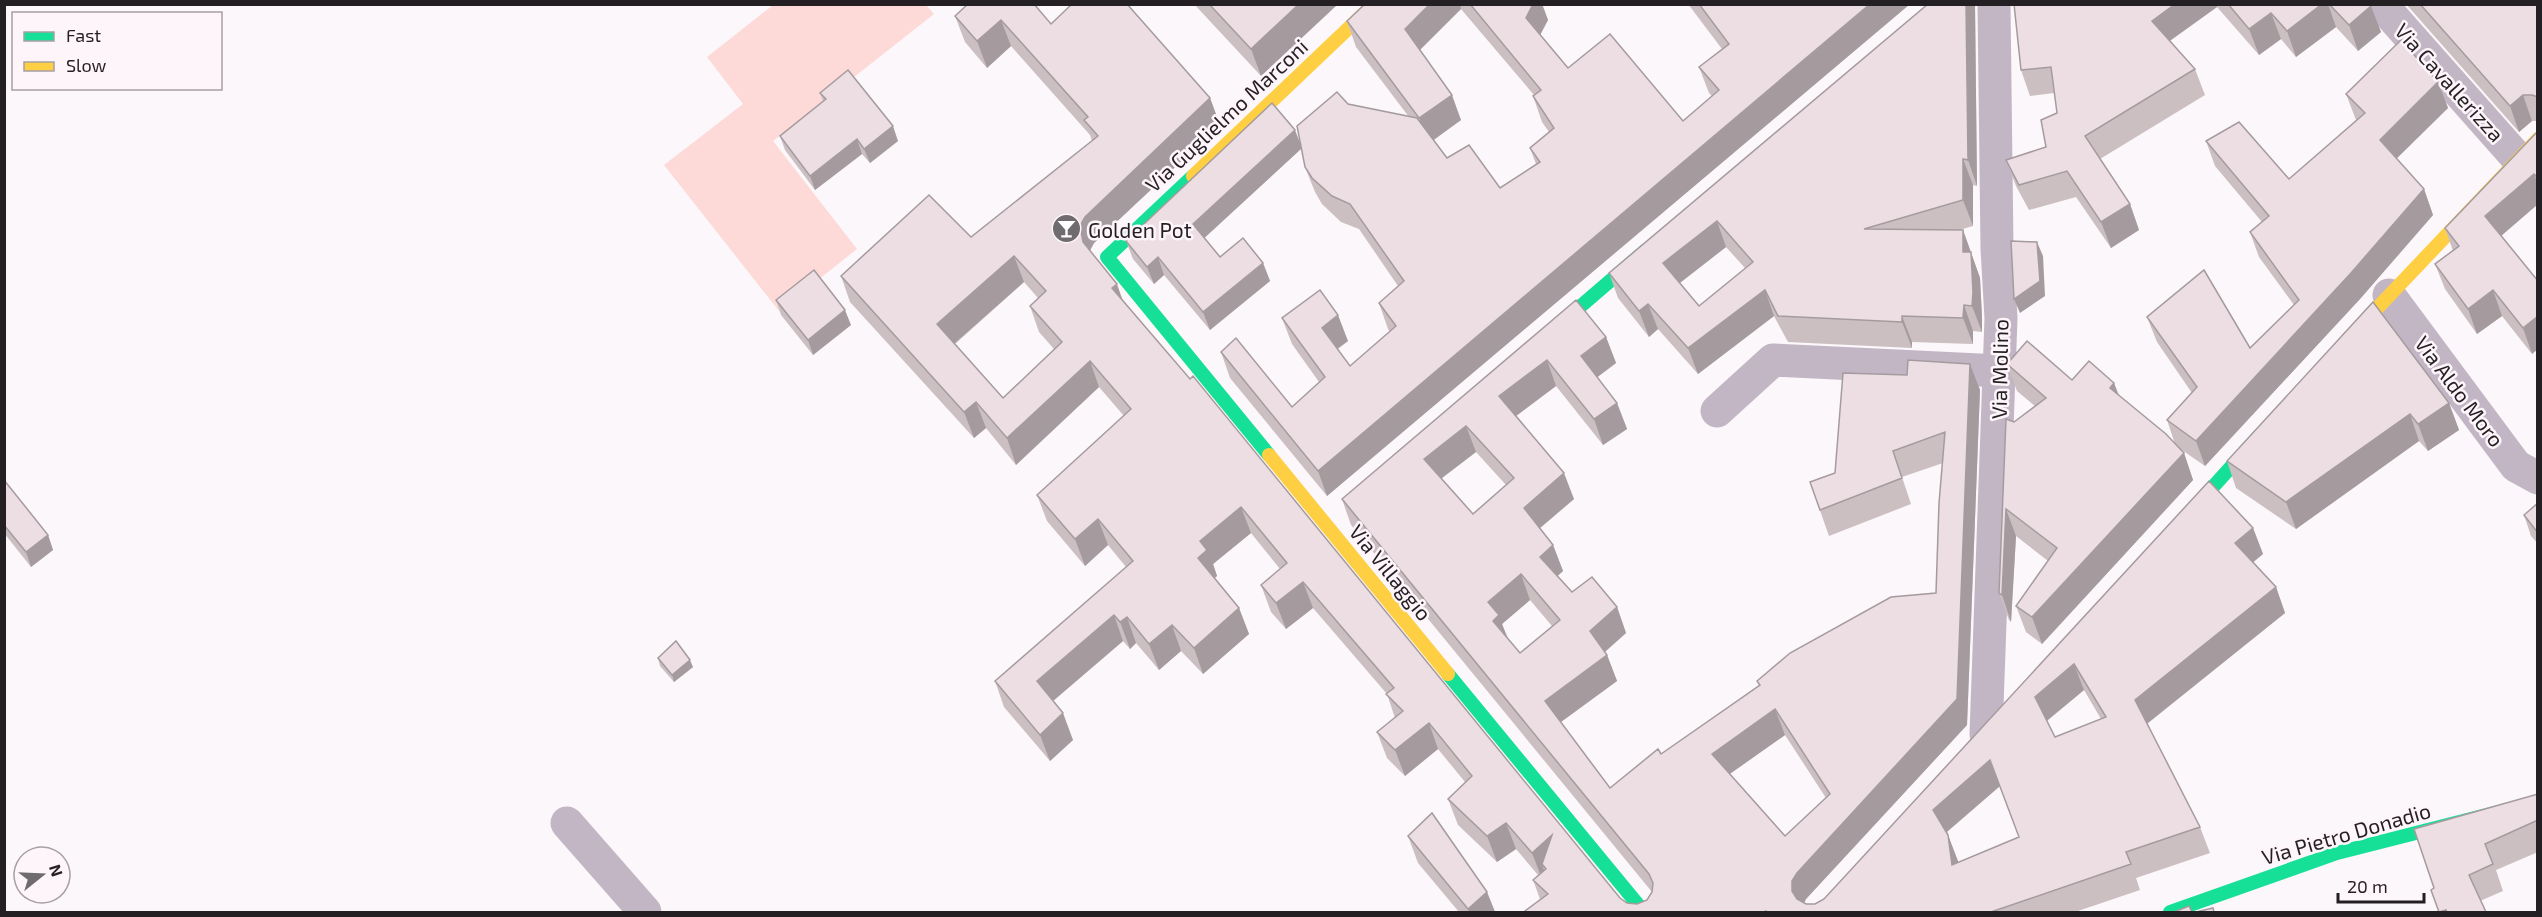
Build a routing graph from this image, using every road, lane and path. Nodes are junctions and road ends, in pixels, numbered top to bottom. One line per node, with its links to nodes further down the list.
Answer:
1 (1374, 4): 6 (street, Via Guglielmo Marconi)
2 (1994, 4): 10 (street, Via Molino)
3 (2381, 4): 4 (street, Via Cavallerizza)
4 (2528, 150): 7 (street)
5 (1657, 241): 8 (street)
6 (1107, 257): 19 (street, Via Villaggio)
7 (2389, 295): 9 (street); 13 (street, Via Aldo Moro)
8 (1532, 347)
9 (2340, 348)
10 (2000, 371): 11 (street); 15 (street, Via Molino)
11 (1717, 411)
12 (2268, 427): 14 (street)
13 (2538, 478)
14 (2171, 532)
15 (1988, 731)
16 (2538, 802): 20 (street, Via Pietro Donadio)
17 (567, 823): 18 (street)
18 (645, 912)
19 (1644, 912)
20 (2170, 912)

